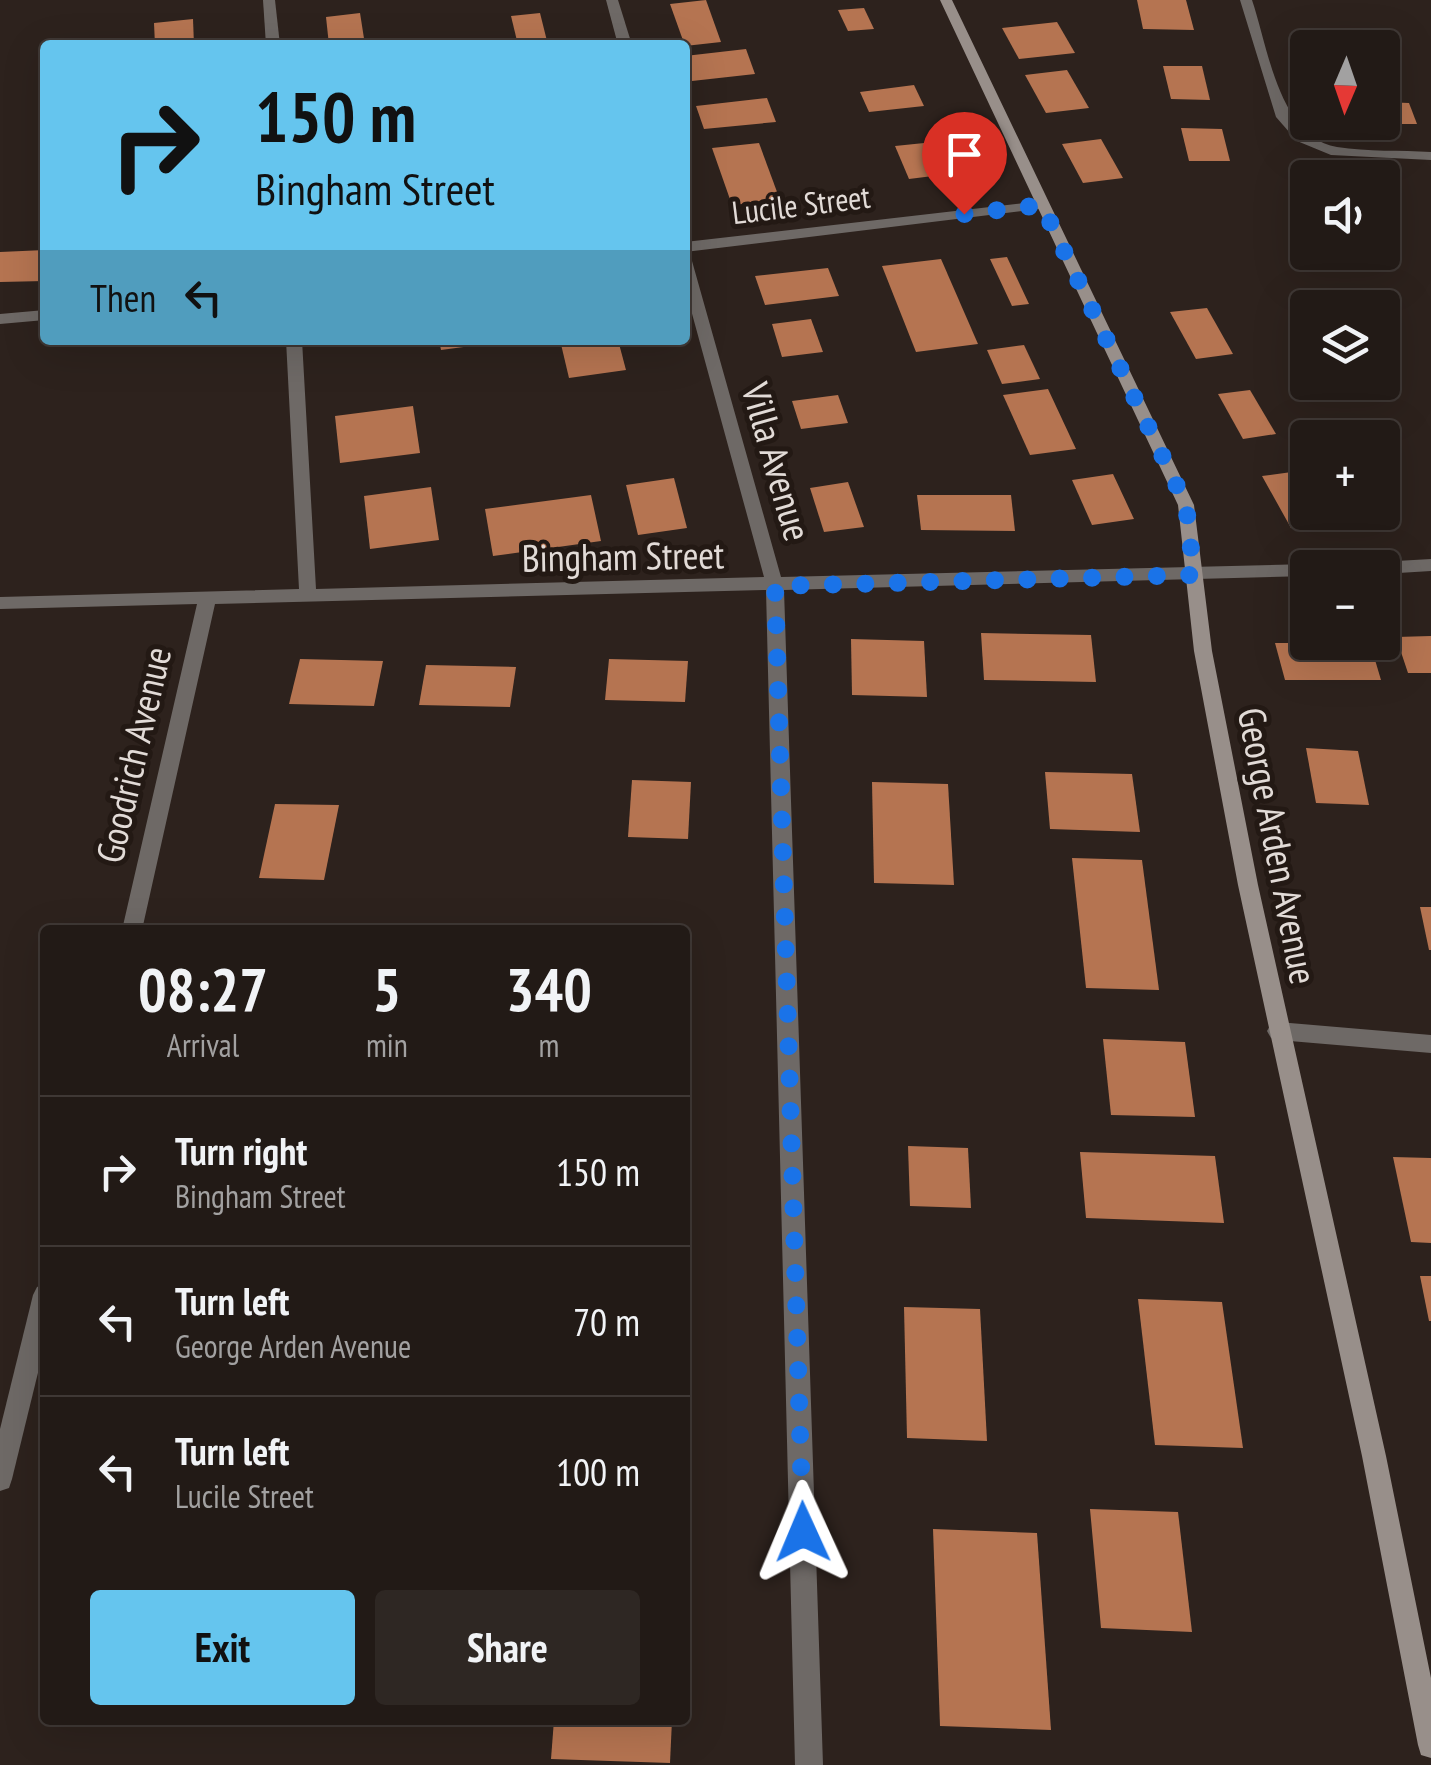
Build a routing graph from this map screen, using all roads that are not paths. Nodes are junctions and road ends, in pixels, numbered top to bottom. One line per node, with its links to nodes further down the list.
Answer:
1 (270, 0): 5 (street)
2 (612, 0): 6 (street)
3 (946, 0): 8 (street, George Arden Avenue)
4 (1246, 0): 7 (street)
5 (273, 40)
6 (624, 40)
7 (1431, 156)
8 (1042, 205): 9 (street, Lucile Street); 17 (street, George Arden Avenue)
9 (690, 245)
10 (690, 279): 18 (street, Villa Avenue)
11 (40, 316): 12 (street)
12 (0, 320)
13 (294, 345): 19 (street)
14 (1431, 566): 15 (street)
15 (1400, 567)
16 (1290, 571): 17 (street, Bingham Street)
17 (1194, 575): 18 (street, Bingham Street); 23 (street, George Arden Avenue)
18 (775, 586): 19 (street, Bingham Street); 28 (street, Villa Avenue)
19 (308, 596): 20 (street, Bingham Street)
20 (208, 597): 21 (street, Bingham Street); 22 (street, Goodrich Avenue)
21 (0, 602)
22 (133, 925)
23 (1278, 1031): 24 (street); 27 (street, George Arden Avenue)
24 (1431, 1044)
25 (40, 1316): 26 (street)
26 (0, 1479)
27 (1431, 1745)
28 (809, 1765)

